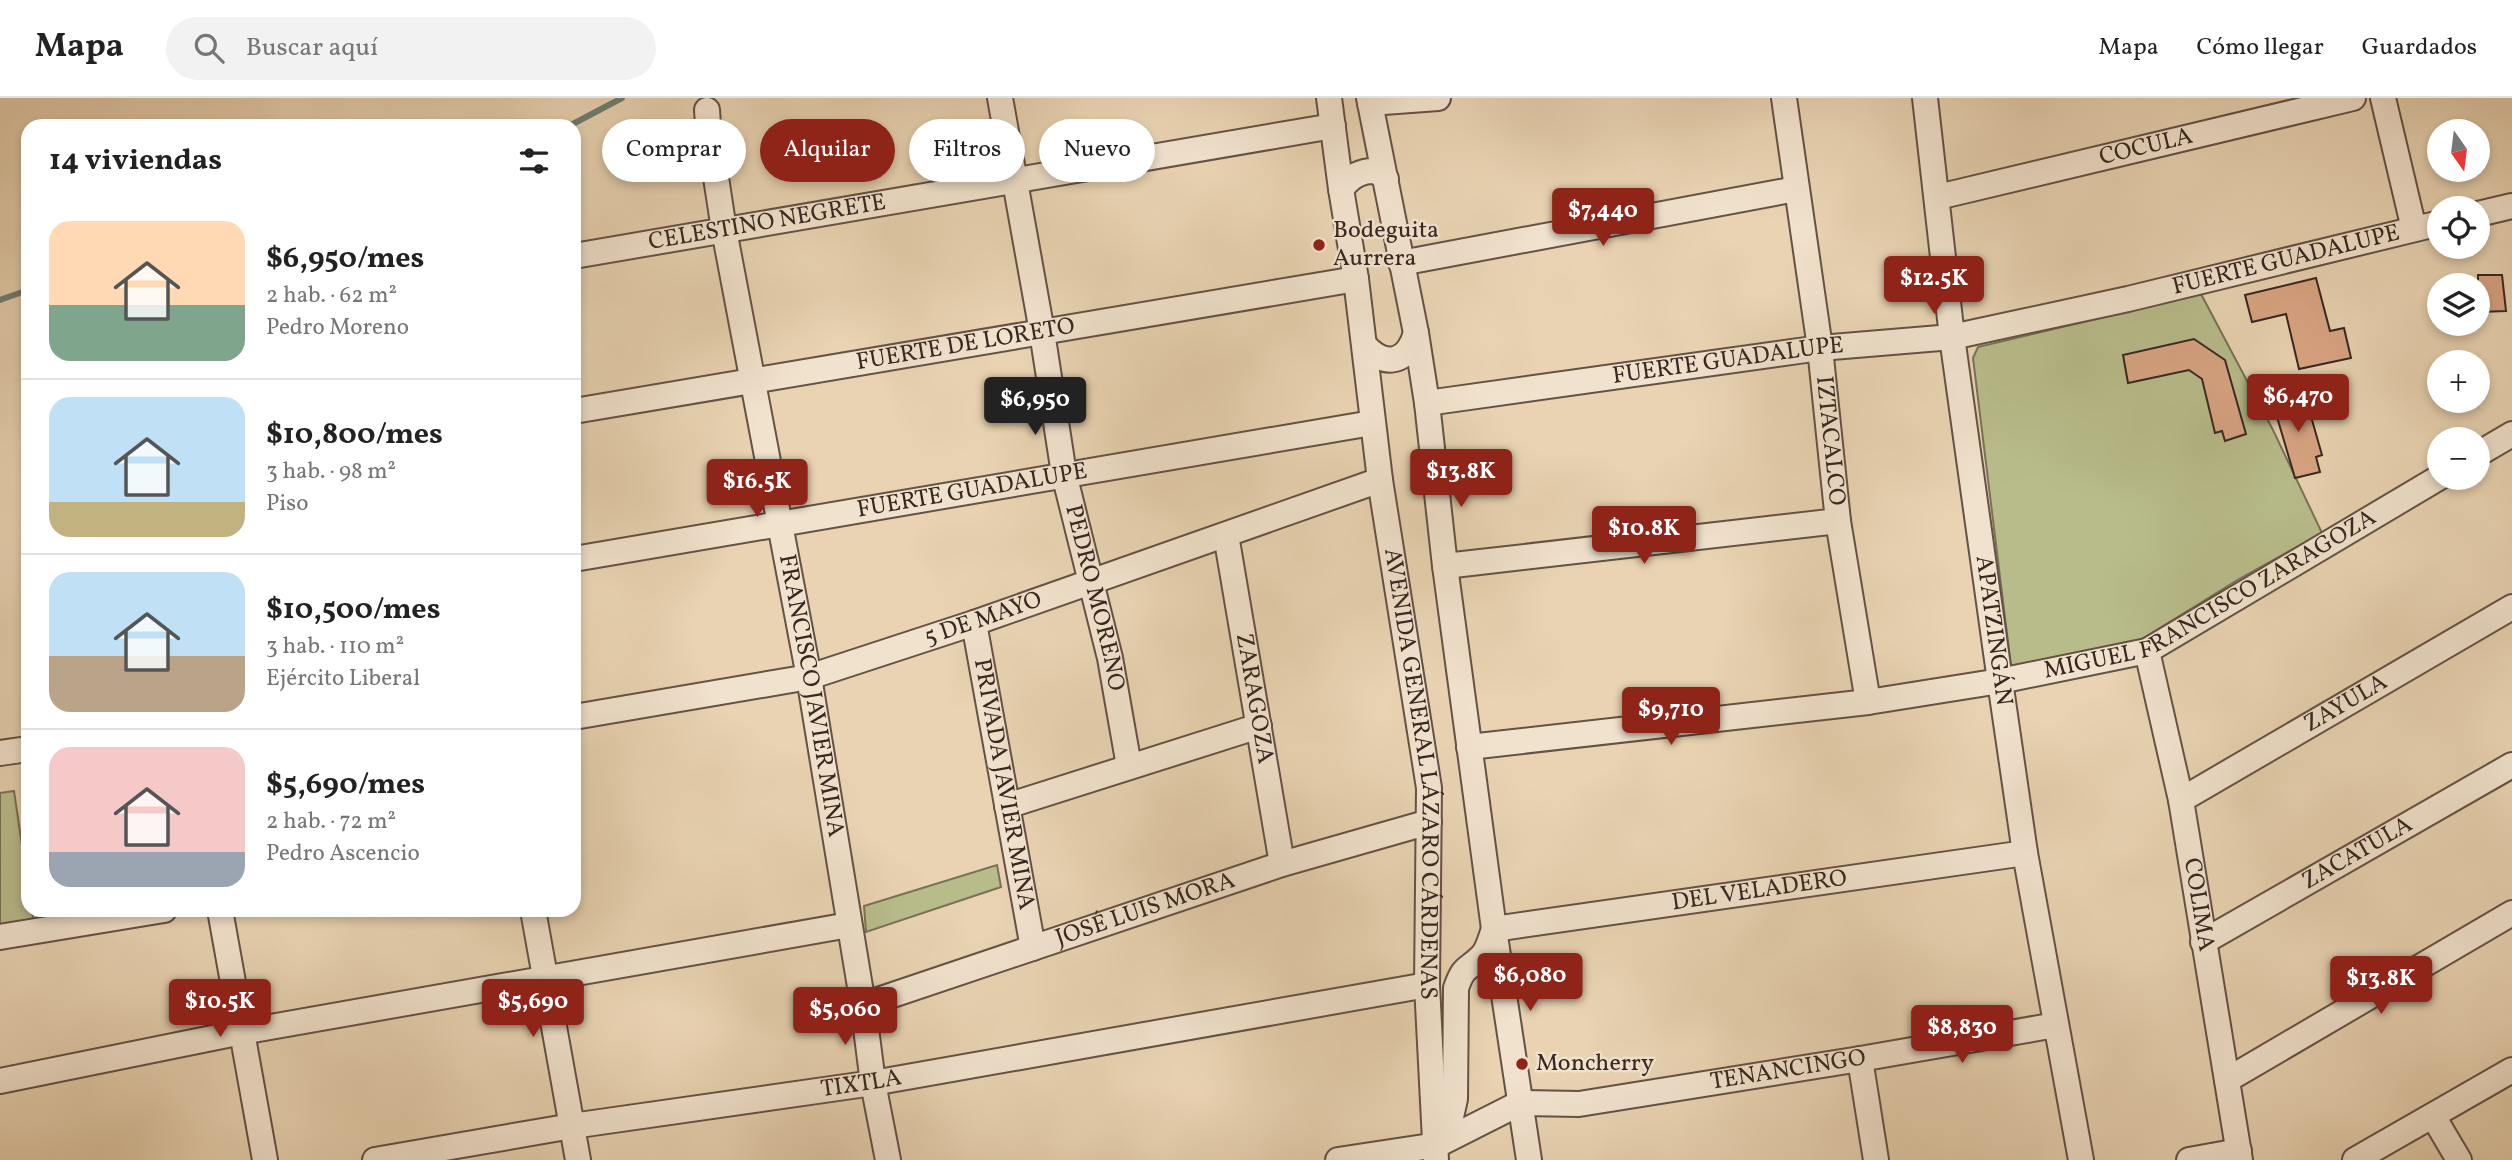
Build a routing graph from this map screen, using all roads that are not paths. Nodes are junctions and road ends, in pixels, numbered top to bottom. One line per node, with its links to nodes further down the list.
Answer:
1 (1000, 98): 10 (street, PEDRO MORENO)
2 (1329, 98): 11 (street, AVENIDA GENERAL LÁZARO CÁRDENAS)
3 (1438, 98): 8 (street)
4 (1784, 98): 17 (street, IZTACALCO)
5 (1925, 98): 18 (street, APATZINGÁN)
6 (2353, 98): 18 (street, COCULA)
7 (2383, 98): 22 (street)
8 (1370, 100): 13 (street)
9 (707, 110): 23 (street, FRANCISCO JAVIER MINA)
10 (1004, 119)
11 (1333, 125): 12 (street, CELESTINO NEGRETE); 16 (street, AVENIDA GENERAL LÁZARO CÁRDENAS)
12 (1025, 177)
13 (1386, 180): 16 (street); 25 (street)
14 (997, 182): 23 (street, CELESTINO NEGRETE)
15 (1015, 182): 27 (street, PEDRO MORENO)
16 (1340, 188): 26 (street, AVENIDA GENERAL LÁZARO CÁRDENAS)
17 (1796, 189): 25 (street); 31 (street, IZTACALCO)
18 (1938, 198): 29 (street, APATZINGÁN)
19 (2512, 205): 20 (street)
20 (2490, 211)
21 (2427, 226): 22 (street, FUERTE GUADALUPE)
22 (2414, 229): 29 (street, FUERTE GUADALUPE)
23 (724, 230): 24 (street, CELESTINO NEGRETE); 32 (street, FRANCISCO JAVIER MINA)
24 (581, 255)
25 (1401, 263): 28 (street)
26 (1356, 279): 27 (street, FUERTE DE LORETO); 30 (street, AVENIDA GENERAL LÁZARO CÁRDENAS)
27 (1042, 332): 32 (street, FUERTE DE LORETO); 38 (street, PEDRO MORENO)
28 (1416, 333): 30 (street); 33 (street)
29 (1952, 337): 31 (street, FUERTE GUADALUPE); 51 (street, APATZINGÁN)
30 (1365, 346): 35 (street, AVENIDA GENERAL LÁZARO CÁRDENAS)
31 (1820, 348): 33 (street, FUERTE GUADALUPE); 41 (street, IZTACALCO)
32 (755, 382): 34 (street, FUERTE DE LORETO); 42 (street, FRANCISCO JAVIER MINA)
33 (1427, 403): 45 (street)
34 (581, 410)
35 (1371, 423): 38 (street, FUERTE GUADALUPE); 39 (street, AVENIDA GENERAL LÁZARO CÁRDENAS)
36 (2512, 434): 37 (street)
37 (2490, 447)
38 (1064, 474): 42 (street, FUERTE GUADALUPE); 46 (street, PEDRO MORENO)
39 (1380, 480): 43 (street, 5 DE MAYO); 60 (street, AVENIDA GENERAL LÁZARO CÁRDENAS)
40 (2427, 485): 49 (street, MIGUEL FRANCISCO ZARAGOZA)
41 (1838, 521): 45 (street); 52 (street, IZTACALCO)
42 (781, 522): 44 (street, FUERTE GUADALUPE); 50 (street, FRANCISCO JAVIER MINA)
43 (1226, 535): 46 (street, 5 DE MAYO); 54 (street, ZARAGOZA)
44 (581, 558)
45 (1445, 566): 55 (street)
46 (1091, 582): 48 (street, 5 DE MAYO); 57 (street, PEDRO MORENO)
47 (2512, 607): 58 (street, ZAYULA)
48 (974, 623): 50 (street, 5 DE MAYO); 59 (street, PRIVADA JAVIER MINA)
49 (2147, 651): 51 (street, MIGUEL FRANCISCO ZARAGOZA); 58 (street, COLIMA)
50 (809, 677): 53 (street, 5 DE MAYO); 68 (street, FRANCISCO JAVIER MINA)
51 (2000, 681): 52 (street, MIGUEL FRANCISCO ZARAGOZA); 61 (street, APATZINGÁN)
52 (1868, 702): 55 (street, MIGUEL FRANCISCO ZARAGOZA)
53 (581, 717)
54 (1259, 726): 57 (street); 62 (street, ZARAGOZA)
55 (1469, 747): 69 (street)
56 (2512, 765): 71 (street, ZACATULA)
57 (1129, 766): 59 (street)
58 (2181, 800): 71 (street, COLIMA)
59 (1007, 806): 72 (street, PRIVADA JAVIER MINA)
60 (1429, 822): 62 (street, JOSÉ LUIS MORA); 74 (street, AVENIDA GENERAL LÁZARO CÁRDENAS)
61 (2025, 853): 69 (street, DEL VELADERO); 76 (street, APATZINGÁN)
62 (1282, 864): 72 (street, JOSÉ LUIS MORA)
63 (2512, 913): 80 (street)
64 (78, 917): 67 (street)
65 (221, 917): 77 (street)
66 (534, 917): 73 (street)
67 (53, 919): 70 (street)
68 (849, 925): 73 (street); 75 (street, FRANCISCO JAVIER MINA)
69 (1494, 929): 83 (street); 86 (street)
70 (0, 937)
71 (2203, 942): 80 (street, COLIMA)
72 (1033, 948): 75 (street, JOSÉ LUIS MORA)
73 (545, 979): 77 (street); 85 (street)
74 (1427, 985): 82 (street, TIXTLA); 86 (street, AVENIDA GENERAL LÁZARO CÁRDENAS)
75 (863, 1004): 82 (street, FRANCISCO JAVIER MINA)
76 (2056, 1025): 78 (street, TENANCINGO); 95 (street, APATZINGÁN)
77 (242, 1032): 81 (street); 88 (street)
78 (1860, 1059): 83 (street, TENANCINGO); 94 (street)
79 (2512, 1070): 84 (street)
80 (2227, 1080): 87 (street, COLIMA)
81 (0, 1081)
82 (873, 1083): 85 (street, TIXTLA); 91 (street, FRANCISCO JAVIER MINA)
83 (1520, 1103): 86 (street); 93 (street)
84 (2433, 1116): 97 (street); 98 (street)
85 (572, 1126): 89 (street, TIXTLA); 90 (street)
86 (1436, 1152): 92 (street)
87 (2239, 1156): 96 (street)
88 (265, 1160)
89 (375, 1160)
90 (578, 1160)
91 (888, 1160)
92 (1338, 1160)
93 (1529, 1160)
94 (1876, 1160)
95 (2081, 1160)
96 (2189, 1160)
97 (2355, 1160)
98 (2459, 1160)

